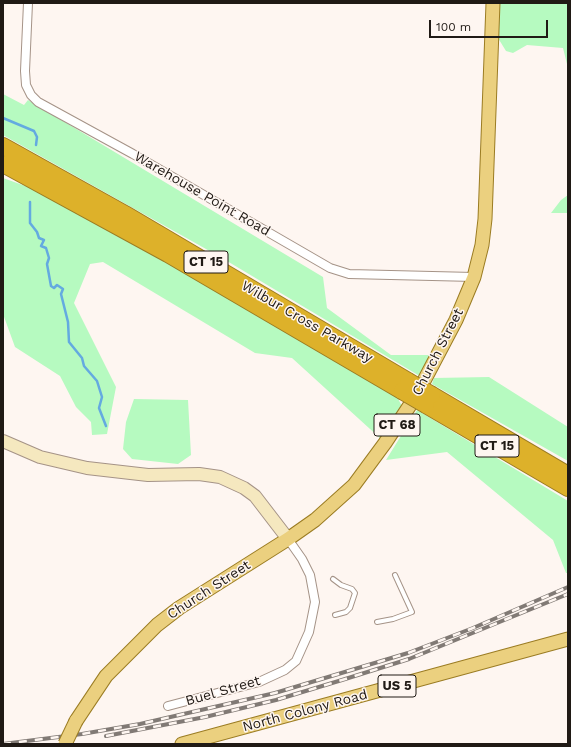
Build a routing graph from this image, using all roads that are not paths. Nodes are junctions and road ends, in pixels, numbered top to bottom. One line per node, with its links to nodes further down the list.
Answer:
1 (28, 3): 5 (street, Warehouse Point Road)
2 (493, 3): 5 (main road, Church Street / CT 68)
3 (3, 146): 6 (highway, Wilbur Cross Parkway / CT 15)
4 (3, 164): 6 (highway, Wilbur Cross Parkway / CT 15)
5 (474, 277): 11 (main road, Church Street / CT 68)
6 (405, 386): 7 (highway, Wilbur Cross Parkway / CT 15, bridge)
7 (429, 400): 9 (highway, Wilbur Cross Parkway / CT 15); 10 (highway, Wilbur Cross Parkway / CT 15)
8 (3, 441): 11 (street)
9 (568, 475)
10 (568, 488)
11 (288, 539): 17 (street, Buel Street); 18 (main road, Church Street / CT 68, bridge)
12 (395, 575): 15 (lane)
13 (333, 579): 14 (lane)
14 (335, 615)
15 (377, 622)
16 (568, 640): 19 (main road, North Colony Road / US 5)
17 (168, 706)
18 (65, 744)
19 (182, 744)

